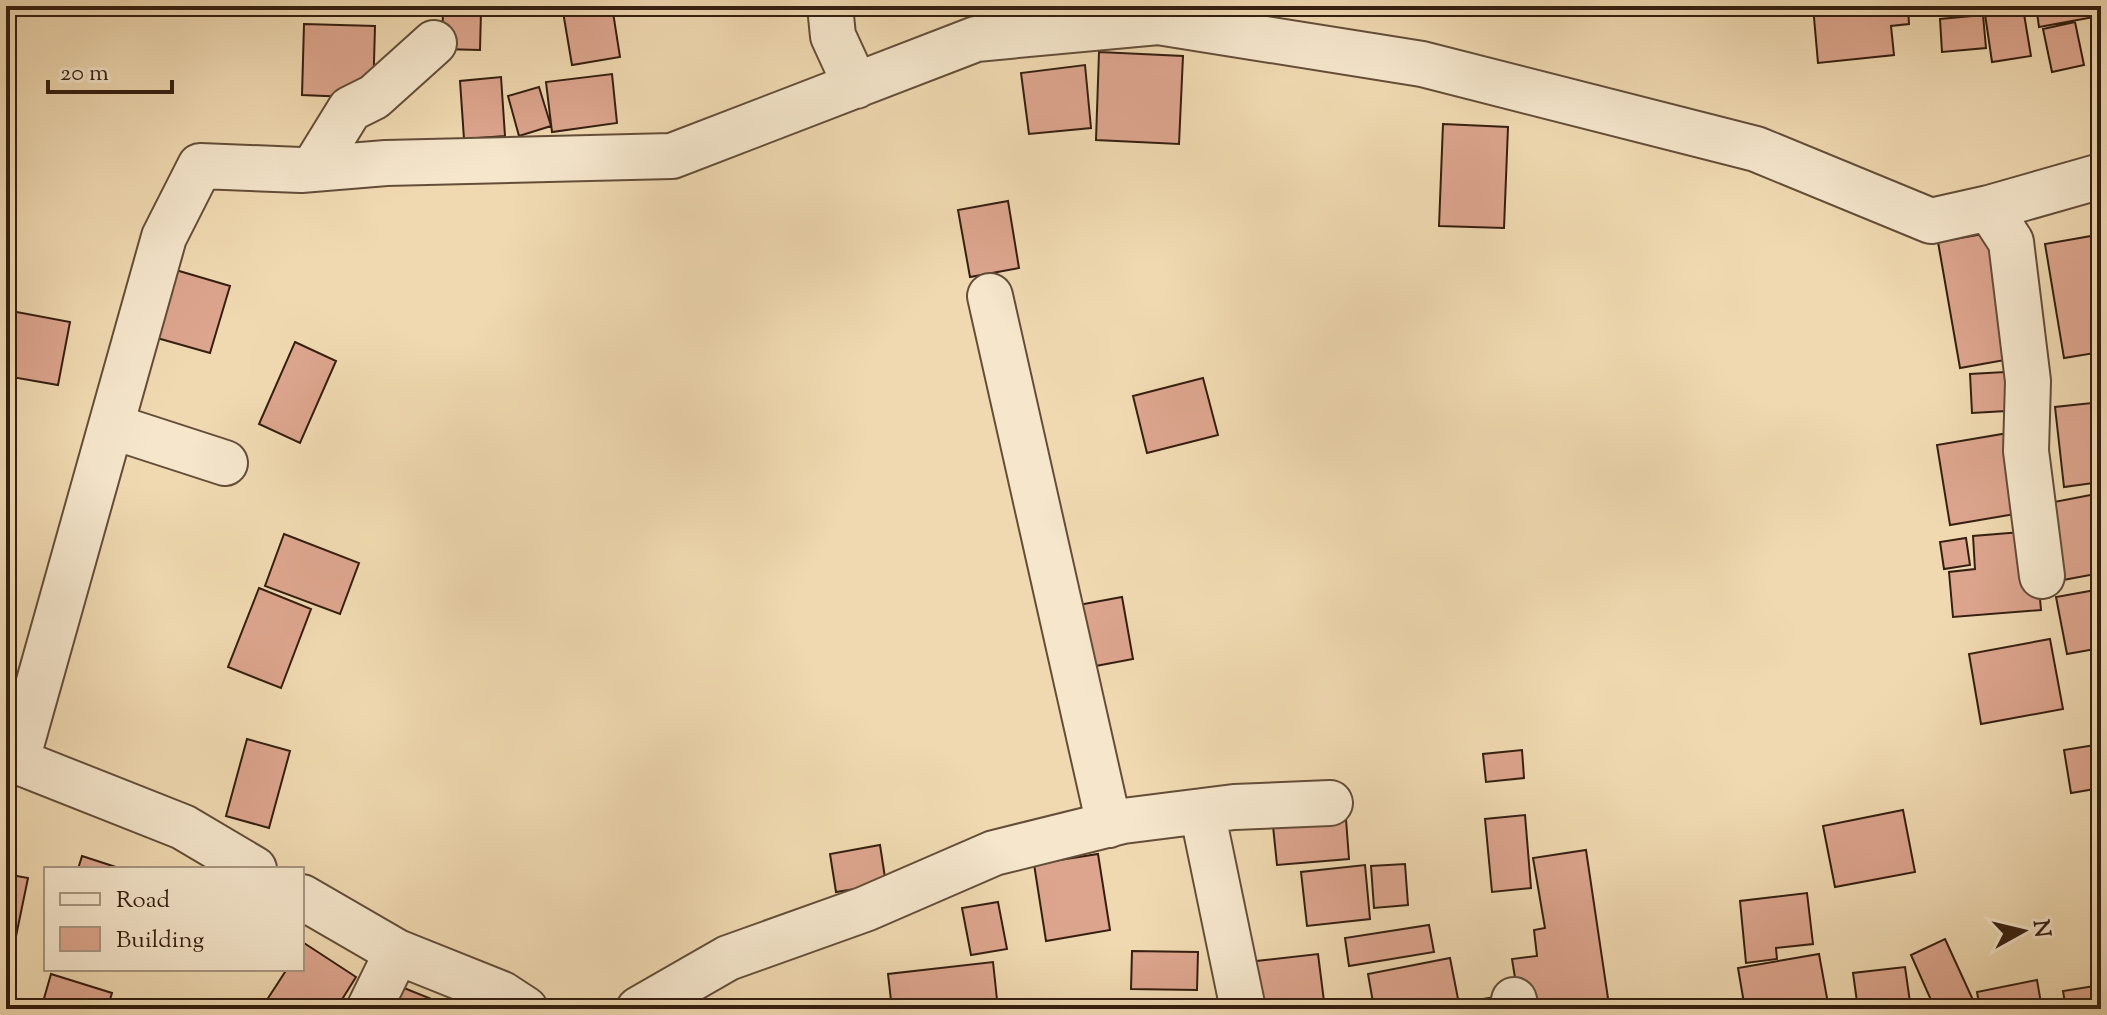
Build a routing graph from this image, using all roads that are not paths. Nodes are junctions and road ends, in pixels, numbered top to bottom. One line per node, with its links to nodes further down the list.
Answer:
1 (830, 6): 3 (street)
2 (434, 43): 4 (street)
3 (856, 86): 4 (street); 6 (street)
4 (313, 169): 8 (street)
5 (2101, 176): 6 (street)
6 (1989, 208): 10 (street)
7 (990, 296): 14 (street)
8 (111, 426): 9 (street); 11 (street)
9 (225, 463)
10 (2042, 576)
11 (12, 759): 15 (street)
12 (1330, 803): 13 (street)
13 (1202, 811): 14 (street); 21 (street)
14 (1109, 825): 20 (street)
15 (251, 867)
16 (304, 898): 17 (street)
17 (397, 952): 18 (street); 19 (street)
18 (369, 1009)
19 (525, 1009)
20 (639, 1009)
21 (1243, 1009)

